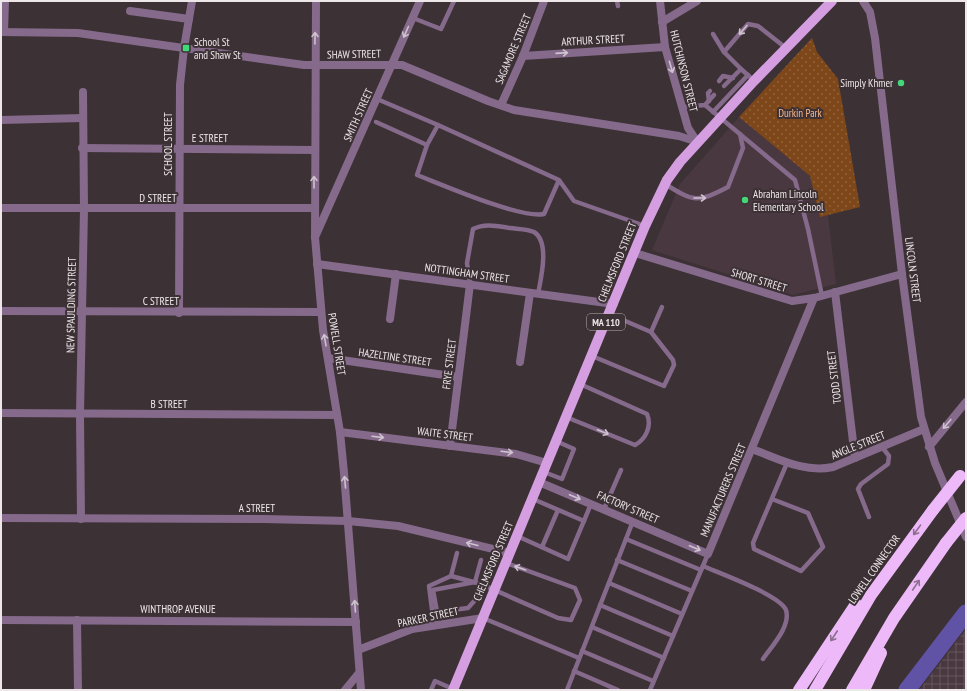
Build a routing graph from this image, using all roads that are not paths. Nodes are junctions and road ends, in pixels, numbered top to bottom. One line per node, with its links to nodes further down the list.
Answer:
1 (5, 1): 17 (street)
2 (192, 1): 15 (street, SCHOOL STREET)
3 (316, 1): 25 (street, POWELL STREET, one-way to 3)
4 (420, 1): 14 (street, SMITH STREET)
5 (454, 1): 14 (lane)
6 (544, 1): 23 (street, SAGAMORE STREET)
7 (617, 1): 12 (lane)
8 (660, 1): 16 (street, HUTCHINSON STREET)
9 (697, 1): 16 (street)
10 (830, 1): 21 (main road, CHELMSFORD STREET / MA 110)
11 (863, 1): 60 (street, LINCOLN STREET)
12 (618, 6)
13 (130, 11): 15 (street)
14 (413, 18): 24 (street, SMITH STREET, one-way to 24)
15 (189, 19): 20 (street, SCHOOL STREET)
16 (662, 22): 19 (street, HUTCHINSON STREET)
17 (3, 32): 20 (street, SHAW STREET)
18 (713, 34): 22 (lane)
19 (665, 47): 23 (street, ARTHUR STREET, one-way to 19); 37 (street, HUTCHINSON STREET, one-way to 37)
20 (184, 48): 25 (street, SHAW STREET); 47 (street, SCHOOL STREET)
21 (786, 48): 22 (lane, one-way to 22); 28 (main road, CHELMSFORD STREET / MA 110)
22 (724, 52): 26 (lane)
23 (523, 56): 36 (street, SAGAMORE STREET)
24 (392, 64): 25 (street, SHAW STREET); 34 (street, SMITH STREET); 36 (street, SHAW STREET)
25 (315, 66): 48 (street, POWELL STREET)
26 (741, 69): 27 (lane); 28 (lane)
27 (732, 78): 29 (lane); 30 (lane)
28 (751, 78): 38 (main road, CHELMSFORD STREET / MA 110)
29 (719, 81)
30 (724, 86)
31 (710, 91): 35 (lane)
32 (83, 92): 39 (street, NEW SPAULDING STREET)
33 (714, 96): 35 (lane)
34 (377, 99): 42 (lane); 56 (street, SMITH STREET)
35 (707, 103): 37 (lane); 38 (lane)
36 (501, 105): 44 (street, SHAW STREET)
37 (682, 108): 44 (street, HUTCHINSON STREET)
38 (720, 112): 43 (lane); 44 (main road, CHELMSFORD STREET / MA 110)
39 (83, 118): 40 (street); 46 (street, NEW SPAULDING STREET)
40 (1, 120)
41 (376, 122): 45 (lane)
42 (438, 125): 45 (lane); 49 (lane)
43 (740, 134): 50 (lane, one-way to 43); 65 (lane)
44 (698, 142): 50 (main road, CHELMSFORD STREET / MA 110)
45 (427, 145): 49 (lane)
46 (82, 148): 47 (street, E STREET); 53 (street, NEW SPAULDING STREET)
47 (178, 149): 48 (street, E STREET); 54 (street, SCHOOL STREET)
48 (314, 150): 52 (street, POWELL STREET, one-way to 48)
49 (560, 180): 55 (lane)
50 (665, 184): 55 (main road, CHELMSFORD STREET / MA 110)
51 (1, 208): 53 (street, D STREET)
52 (314, 208): 54 (street, D STREET); 56 (street, POWELL STREET)
53 (84, 209): 54 (street, D STREET); 69 (street, NEW SPAULDING STREET)
54 (180, 210): 71 (street, SCHOOL STREET)
55 (645, 226): 57 (main road, CHELMSFORD STREET / MA 110)
56 (315, 237): 58 (street, POWELL STREET)
57 (635, 253): 65 (street, SHORT STREET); 66 (main road, CHELMSFORD STREET / MA 110)
58 (317, 264): 59 (street, NOTTINGHAM STREET); 70 (street, POWELL STREET)
59 (396, 274): 61 (street, NOTTINGHAM STREET); 73 (street)
60 (902, 274): 62 (street, SHORT STREET); 85 (street, LINCOLN STREET)
61 (470, 284): 63 (street, NOTTINGHAM STREET); 64 (lane); 78 (street, FRYE STREET)
62 (835, 292): 65 (street, SHORT STREET); 92 (street, TODD STREET)
63 (530, 293): 64 (street, NOTTINGHAM STREET); 77 (street)
64 (538, 294): 66 (street, NOTTINGHAM STREET)
65 (818, 297): 91 (street, MANUFACTURERS STREET)
66 (614, 304): 72 (main road, CHELMSFORD STREET / MA 110)
67 (662, 306): 74 (lane)
68 (1, 311): 69 (street, C STREET)
69 (81, 312): 71 (street, C STREET); 82 (street, NEW SPAULDING STREET)
70 (321, 312): 71 (street, C STREET); 76 (street, POWELL STREET, one-way to 70)
71 (179, 313)
72 (609, 314): 74 (lane); 75 (main road, CHELMSFORD STREET / MA 110)
73 (390, 319)
74 (651, 332): 75 (lane)
75 (592, 356): 79 (main road, CHELMSFORD STREET / MA 110)
76 (328, 358): 78 (street, HAZELTINE STREET); 83 (street, POWELL STREET)
77 (520, 362)
78 (458, 377): 88 (street, FRYE STREET)
79 (580, 384): 84 (main road, CHELMSFORD STREET / MA 110); 84 (lane, one-way to 79)
80 (966, 402): 90 (street, one-way to 90)
81 (1, 413): 82 (street, B STREET)
82 (80, 414): 83 (street, B STREET); 106 (street, NEW SPAULDING STREET)
83 (337, 415): 86 (street, POWELL STREET)
84 (566, 417): 87 (main road, CHELMSFORD STREET / MA 110)
85 (924, 429): 89 (street, ANGLE STREET); 90 (street, LINCOLN STREET)
86 (340, 432): 88 (street, WAITE STREET, one-way to 88); 107 (street, POWELL STREET, one-way to 86)
87 (556, 442): 94 (main road, CHELMSFORD STREET / MA 110); 94 (lane)
88 (450, 446): 94 (street, WAITE STREET, one-way to 94)
89 (882, 446): 92 (street, ANGLE STREET); 103 (lane)
90 (929, 446): 111 (street, LINCOLN STREET)
91 (752, 449): 93 (street, ANGLE STREET); 116 (street, MANUFACTURERS STREET)
92 (855, 458): 93 (street, ANGLE STREET)
93 (787, 463): 99 (lane)
94 (546, 467): 97 (main road, CHELMSFORD STREET / MA 110)
95 (621, 470): 101 (lane)
96 (963, 472): 114 (highway, LOWELL CONNECTOR, one-way to 114, bridge)
97 (540, 482): 98 (main road, CHELMSFORD STREET / MA 110); 100 (street, FACTORY STREET, one-way to 100)
98 (533, 499): 102 (lane); 110 (main road, CHELMSFORD STREET / MA 110)
99 (772, 499): 99 (lane)
100 (591, 504): 101 (street, FACTORY STREET); 108 (lane)
101 (604, 509): 109 (street, FACTORY STREET)
102 (558, 510): 108 (lane); 113 (lane)
103 (869, 517)
104 (1, 518): 106 (street, A STREET)
105 (966, 518): 127 (highway, one-way to 105, bridge)
106 (81, 519): 107 (street, A STREET)
107 (348, 521): 117 (street, A STREET, one-way to 107); 133 (street, POWELL STREET, one-way to 107)
108 (584, 521): 113 (lane)
109 (633, 521): 112 (lane); 116 (street, FACTORY STREET, one-way to 116)
110 (517, 536): 113 (lane); 117 (main road, CHELMSFORD STREET / MA 110)
111 (966, 537)
112 (626, 539): 119 (lane); 120 (lane)
113 (542, 547)
114 (902, 551): 153 (highway, one-way to 153); 154 (highway, LOWELL CONNECTOR)
115 (457, 554): 121 (lane)
116 (708, 554): 120 (lane, MANUFACTURERS STREET)
117 (508, 558): 125 (main road, CHELMSFORD STREET / MA 110); 125 (lane, one-way to 117)
118 (481, 560): 122 (lane)
119 (617, 560): 123 (lane); 126 (lane)
120 (702, 568): 126 (lane, MANUFACTURERS STREET); 141 (lane)
121 (451, 576): 122 (lane); 134 (lane)
122 (475, 582): 124 (lane); 124 (lane)
123 (609, 583): 128 (lane); 129 (lane)
124 (481, 584): 125 (lane)
125 (494, 590): 130 (main road, CHELMSFORD STREET / MA 110)
126 (692, 591): 129 (lane, MANUFACTURERS STREET)
127 (905, 601): 155 (highway); 156 (highway)
128 (600, 606): 135 (lane); 136 (lane)
129 (682, 614): 136 (lane, MANUFACTURERS STREET)
130 (482, 618): 134 (street, PARKER STREET); 139 (lane); 149 (main road, CHELMSFORD STREET / MA 110)
131 (1, 620): 132 (street, WINTHROP AVENUE)
132 (77, 620): 133 (street, WINTHROP AVENUE); 145 (street)
133 (356, 622): 137 (street, POWELL STREET)
134 (434, 625): 137 (street, PARKER STREET)
135 (592, 627): 138 (lane); 140 (lane)
136 (673, 636): 140 (lane, MANUFACTURERS STREET)
137 (358, 650): 143 (street, POWELL STREET)
138 (582, 651): 139 (lane); 144 (lane)
139 (579, 658): 142 (lane)
140 (664, 658): 144 (lane, MANUFACTURERS STREET)
141 (763, 659)
142 (574, 671): 150 (lane); 151 (lane)
143 (359, 673): 146 (street); 147 (street, POWELL STREET)
144 (653, 681): 152 (lane, MANUFACTURERS STREET)
145 (78, 690)
146 (345, 690)
147 (361, 690)
148 (431, 690): 149 (lane)
149 (454, 690)
150 (567, 690)
151 (618, 690)
152 (650, 690)
153 (799, 690)
154 (815, 690)
155 (852, 690)
156 (864, 690)

